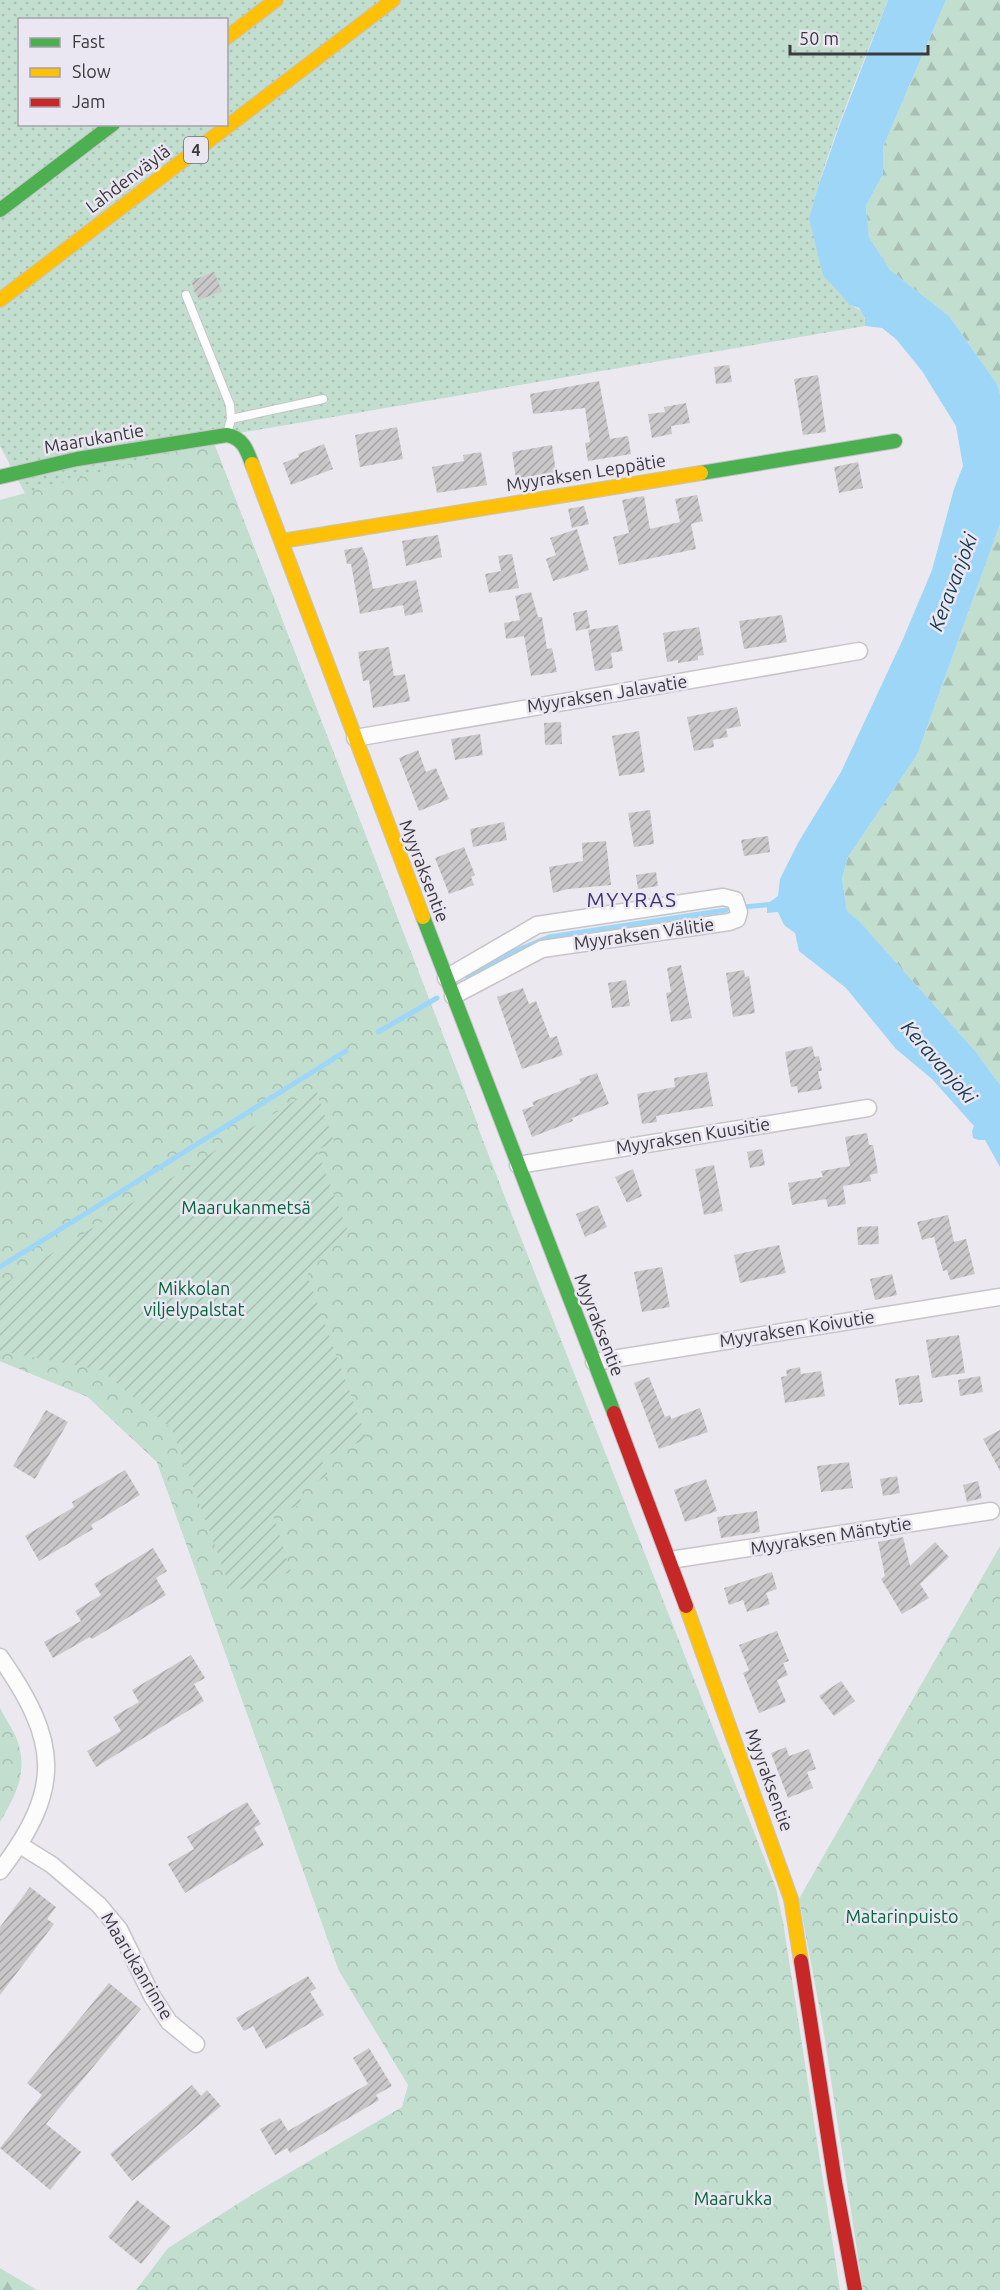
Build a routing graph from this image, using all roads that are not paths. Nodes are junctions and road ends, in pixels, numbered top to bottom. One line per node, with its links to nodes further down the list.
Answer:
1 (276, 0): 3 (main road)
2 (393, 0): 6 (main road, Lahdenväylä / 4)
3 (228, 36)
4 (109, 126): 7 (main road)
5 (228, 126): 9 (main road, Lahdenväylä / 4)
6 (228, 126)
7 (0, 210)
8 (186, 295): 11 (lane)
9 (0, 300)
10 (323, 399): 11 (lane)
11 (231, 419): 12 (lane)
12 (227, 435): 14 (main road, Maarukantie); 15 (main road, Myyraksentie)
13 (895, 441): 15 (main road, Myyraksen Leppätie)
14 (0, 477)
15 (282, 541): 17 (main road, Myyraksentie)
16 (859, 651): 17 (street, Myyraksen Jalavatie)
17 (355, 738): 18 (main road, Myyraksentie)
18 (446, 978): 19 (main road, Myyraksentie); 19 (street, Myyraksen Välitie)
19 (453, 996): 21 (main road, Myyraksentie)
20 (868, 1108): 21 (street, Myyraksen Kuusitie)
21 (518, 1165): 23 (main road, Myyraksentie)
22 (1000, 1297): 23 (street, Myyraksen Koivutie)
23 (594, 1362): 25 (main road, Myyraksentie)
24 (991, 1511): 25 (street, Myyraksen Mäntytie)
25 (670, 1560): 30 (main road, Myyraksentie)
26 (0, 1657): 27 (street)
27 (20, 1845): 28 (street); 29 (street, Maarukanrinne)
28 (0, 1871)
29 (196, 2044)
30 (855, 2290)

